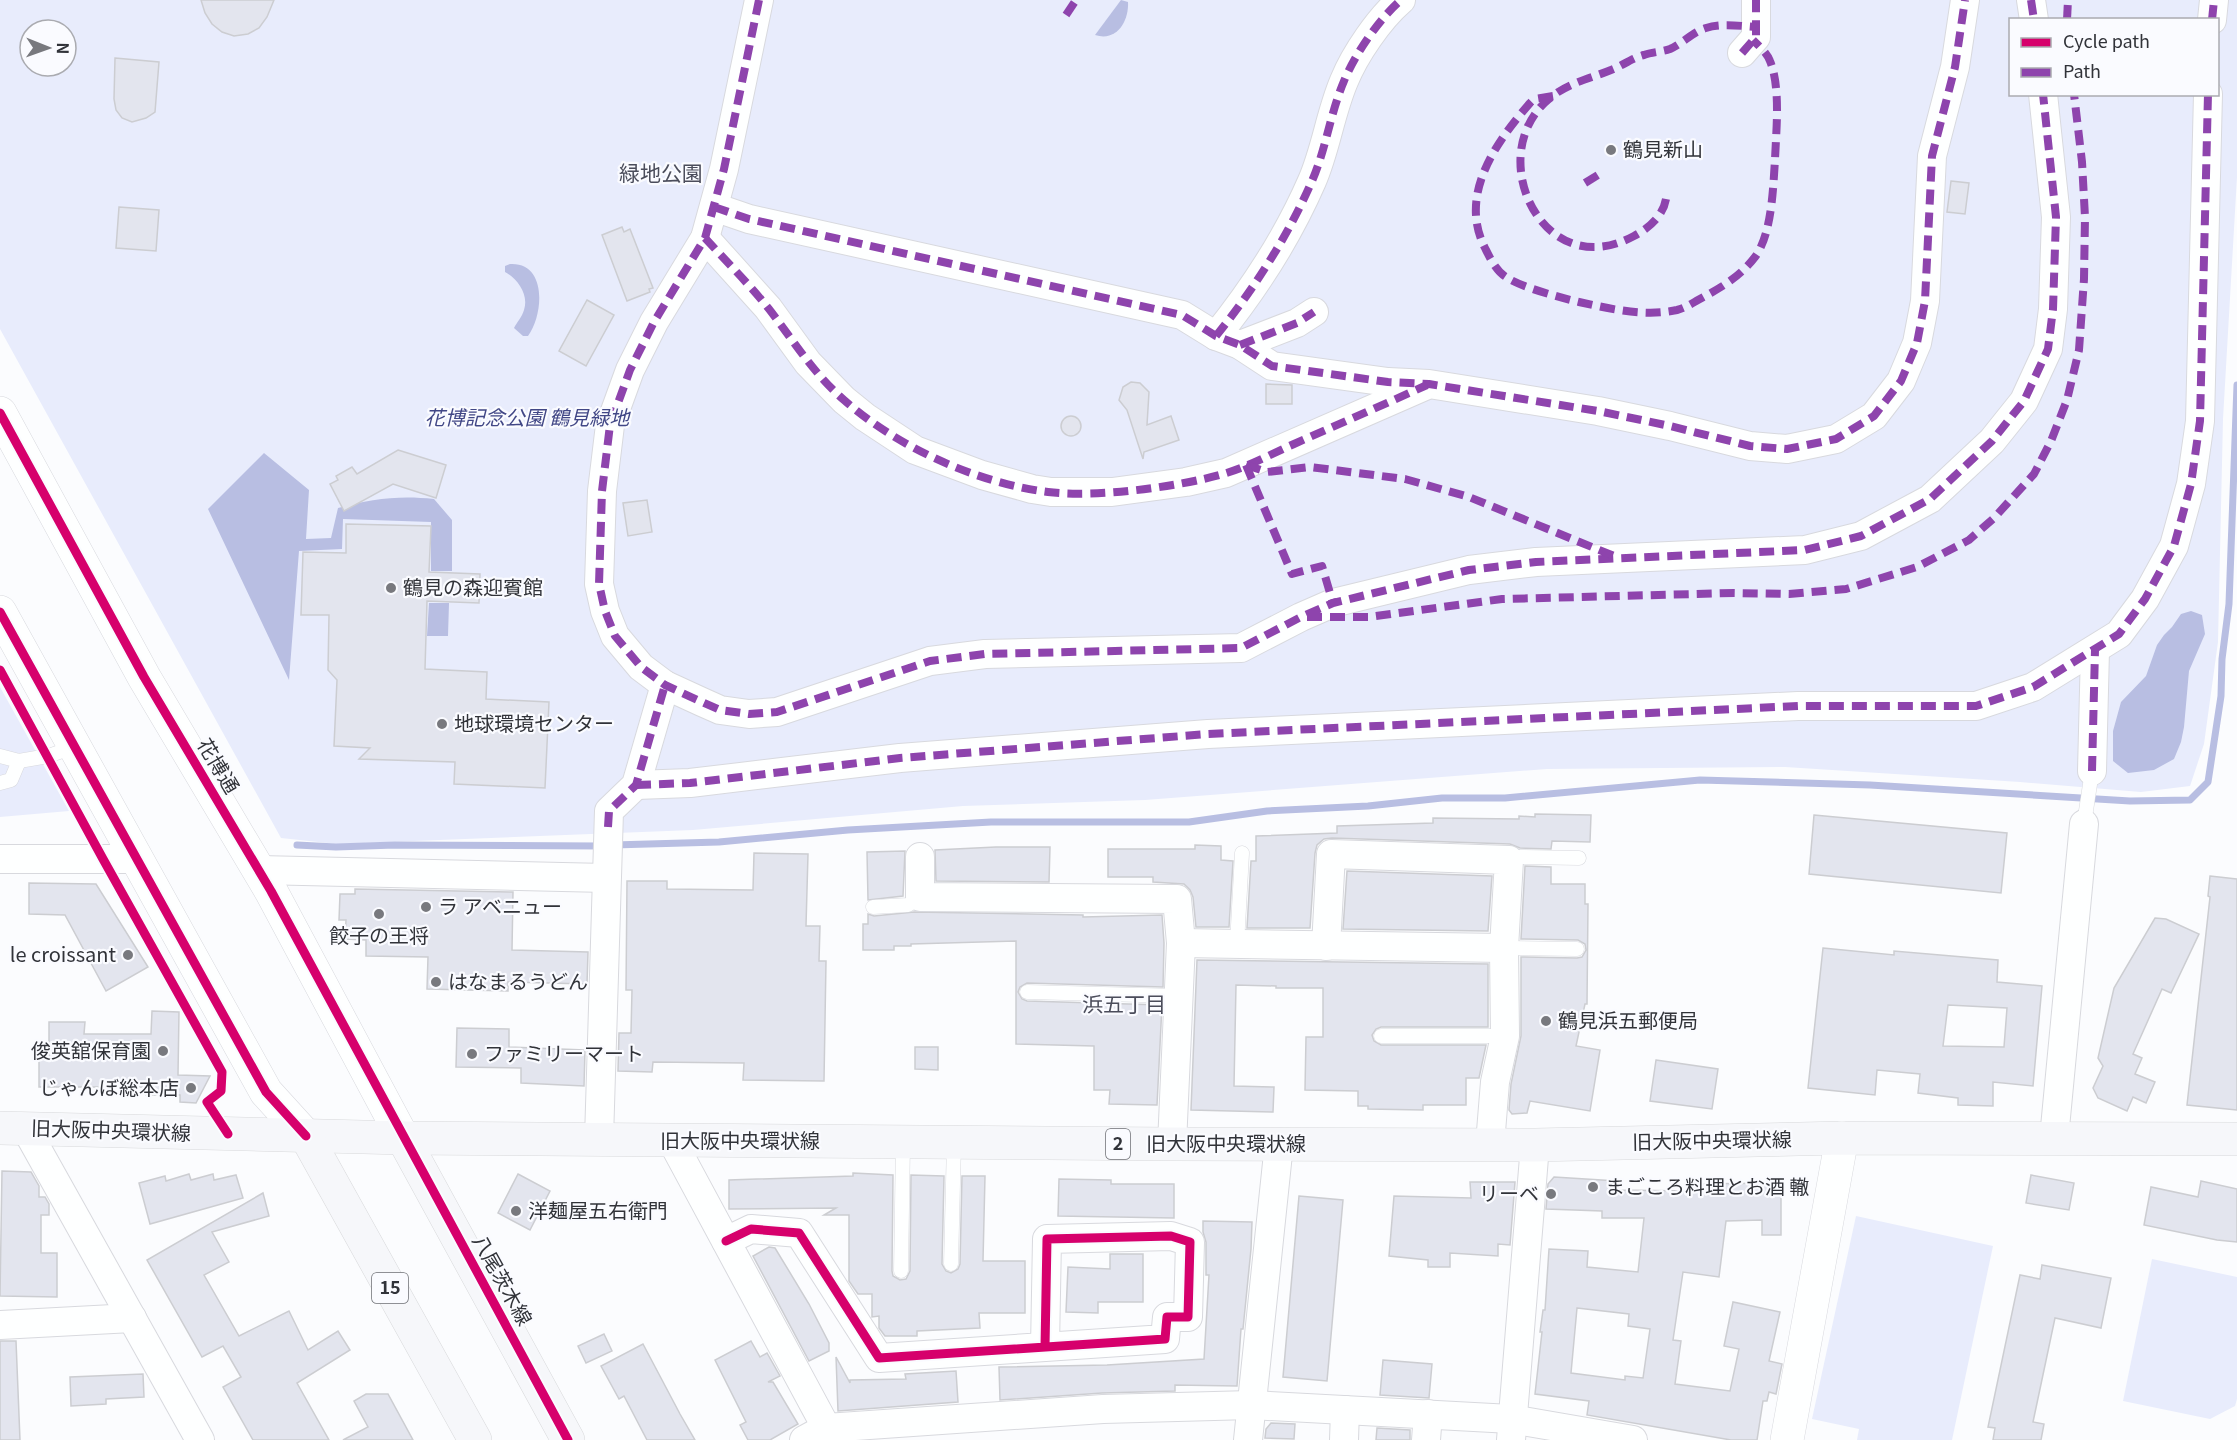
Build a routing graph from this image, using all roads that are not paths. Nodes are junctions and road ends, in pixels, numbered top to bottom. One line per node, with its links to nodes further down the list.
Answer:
1 (759, 0): 12 (street)
2 (1401, 0): 15 (street)
3 (1756, 0): 9 (street)
4 (1965, 0): 16 (street)
5 (2031, 0): 7 (street)
6 (2214, 0): 8 (street)
7 (2034, 18)
8 (2212, 18)
9 (1742, 53)
10 (2043, 96): 20 (street)
11 (2208, 96): 19 (street)
12 (714, 207): 13 (street); 15 (street)
13 (705, 238): 16 (street); 20 (street)
14 (1314, 312): 15 (street)
15 (1228, 341): 16 (street)
16 (1429, 384)
17 (0, 413): 34 (street, 花博通)
18 (2, 618): 21 (street)
19 (2095, 650): 24 (street); 26 (street)
20 (665, 685): 26 (street)
21 (76, 747): 23 (lane); 32 (street)
22 (0, 756): 23 (lane)
23 (18, 761): 25 (lane)
24 (2092, 771): 27 (lane)
25 (0, 783)
26 (636, 785): 35 (street)
27 (2085, 824): 51 (street)
28 (1242, 853): 39 (lane)
29 (920, 857): 36 (street)
30 (1579, 858): 33 (lane)
31 (0, 859): 32 (street)
32 (136, 859): 48 (street)
33 (1509, 860): 40 (street); 41 (street)
34 (259, 870): 35 (street); 49 (street, 花博通)
35 (606, 871): 52 (street)
36 (920, 897): 37 (lane); 38 (street)
37 (873, 907)
38 (1181, 943): 39 (street); 44 (street)
39 (1237, 944): 40 (street)
40 (1326, 946): 41 (street)
41 (1504, 948): 42 (lane); 46 (street)
42 (1576, 949)
43 (1027, 992): 44 (lane)
44 (1179, 996): 57 (street)
45 (1381, 1036): 46 (lane)
46 (1505, 1036): 59 (street)
47 (13, 1128): 48 (main road, 旧大阪中央環状線 / 2); 64 (street)
48 (306, 1136): 49 (main road, 旧大阪中央環状線 / 2); 73 (main road, 15)
49 (404, 1138): 52 (main road, 旧大阪中央環状線 / 2); 74 (main road, 八尾茨木線)
50 (1842, 1138): 51 (main road, 旧大阪中央環状線 / 2); 60 (main road, 旧大阪中央環状線 / 2); 78 (street)
51 (2054, 1138): 53 (main road, 旧大阪中央環状線 / 2)
52 (599, 1139): 54 (main road, 旧大阪中央環状線 / 2)
53 (2237, 1139)
54 (672, 1141): 55 (main road, 旧大阪中央環状線 / 2); 61 (street)
55 (903, 1142): 56 (main road, 旧大阪中央環状線 / 2); 63 (lane)
56 (954, 1143): 57 (main road, 旧大阪中央環状線 / 2); 62 (lane)
57 (1172, 1144): 58 (main road, 旧大阪中央環状線 / 2)
58 (1279, 1144): 59 (main road, 旧大阪中央環状線 / 2); 67 (street)
59 (1490, 1144): 60 (main road, 旧大阪中央環状線 / 2)
60 (1535, 1145): 70 (street)
61 (726, 1241): 66 (street); 71 (street)
62 (951, 1264)
63 (901, 1271)
64 (132, 1318): 65 (street); 72 (street)
65 (0, 1325)
66 (1045, 1347): 66 (street)
67 (1251, 1405): 68 (street); 71 (street); 75 (street)
68 (1346, 1410): 69 (street); 76 (street)
69 (1427, 1427): 70 (street)
70 (1511, 1429): 77 (street)
71 (821, 1436)
72 (200, 1440)
73 (475, 1440)
74 (568, 1440)
75 (1248, 1440)
76 (1344, 1440)
77 (1633, 1440)
78 (1787, 1440)

